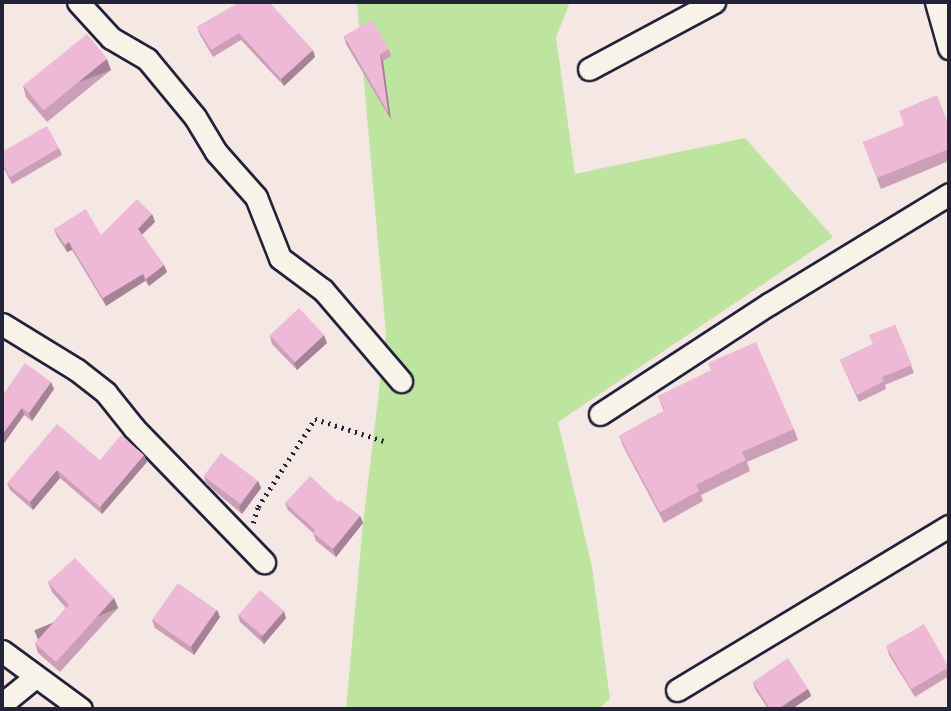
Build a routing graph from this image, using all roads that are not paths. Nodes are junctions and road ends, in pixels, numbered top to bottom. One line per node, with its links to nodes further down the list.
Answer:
1 (78, 2): 8 (street)
2 (715, 2): 5 (street)
3 (936, 2): 4 (street)
4 (949, 48)
5 (589, 69)
6 (949, 194): 9 (street)
7 (2, 324): 11 (street)
8 (401, 381)
9 (600, 414)
10 (949, 526): 14 (street)
11 (264, 562)
12 (2, 651): 13 (street)
13 (34, 678): 15 (street); 16 (street)
14 (677, 690)
15 (2, 704)
16 (81, 709)

